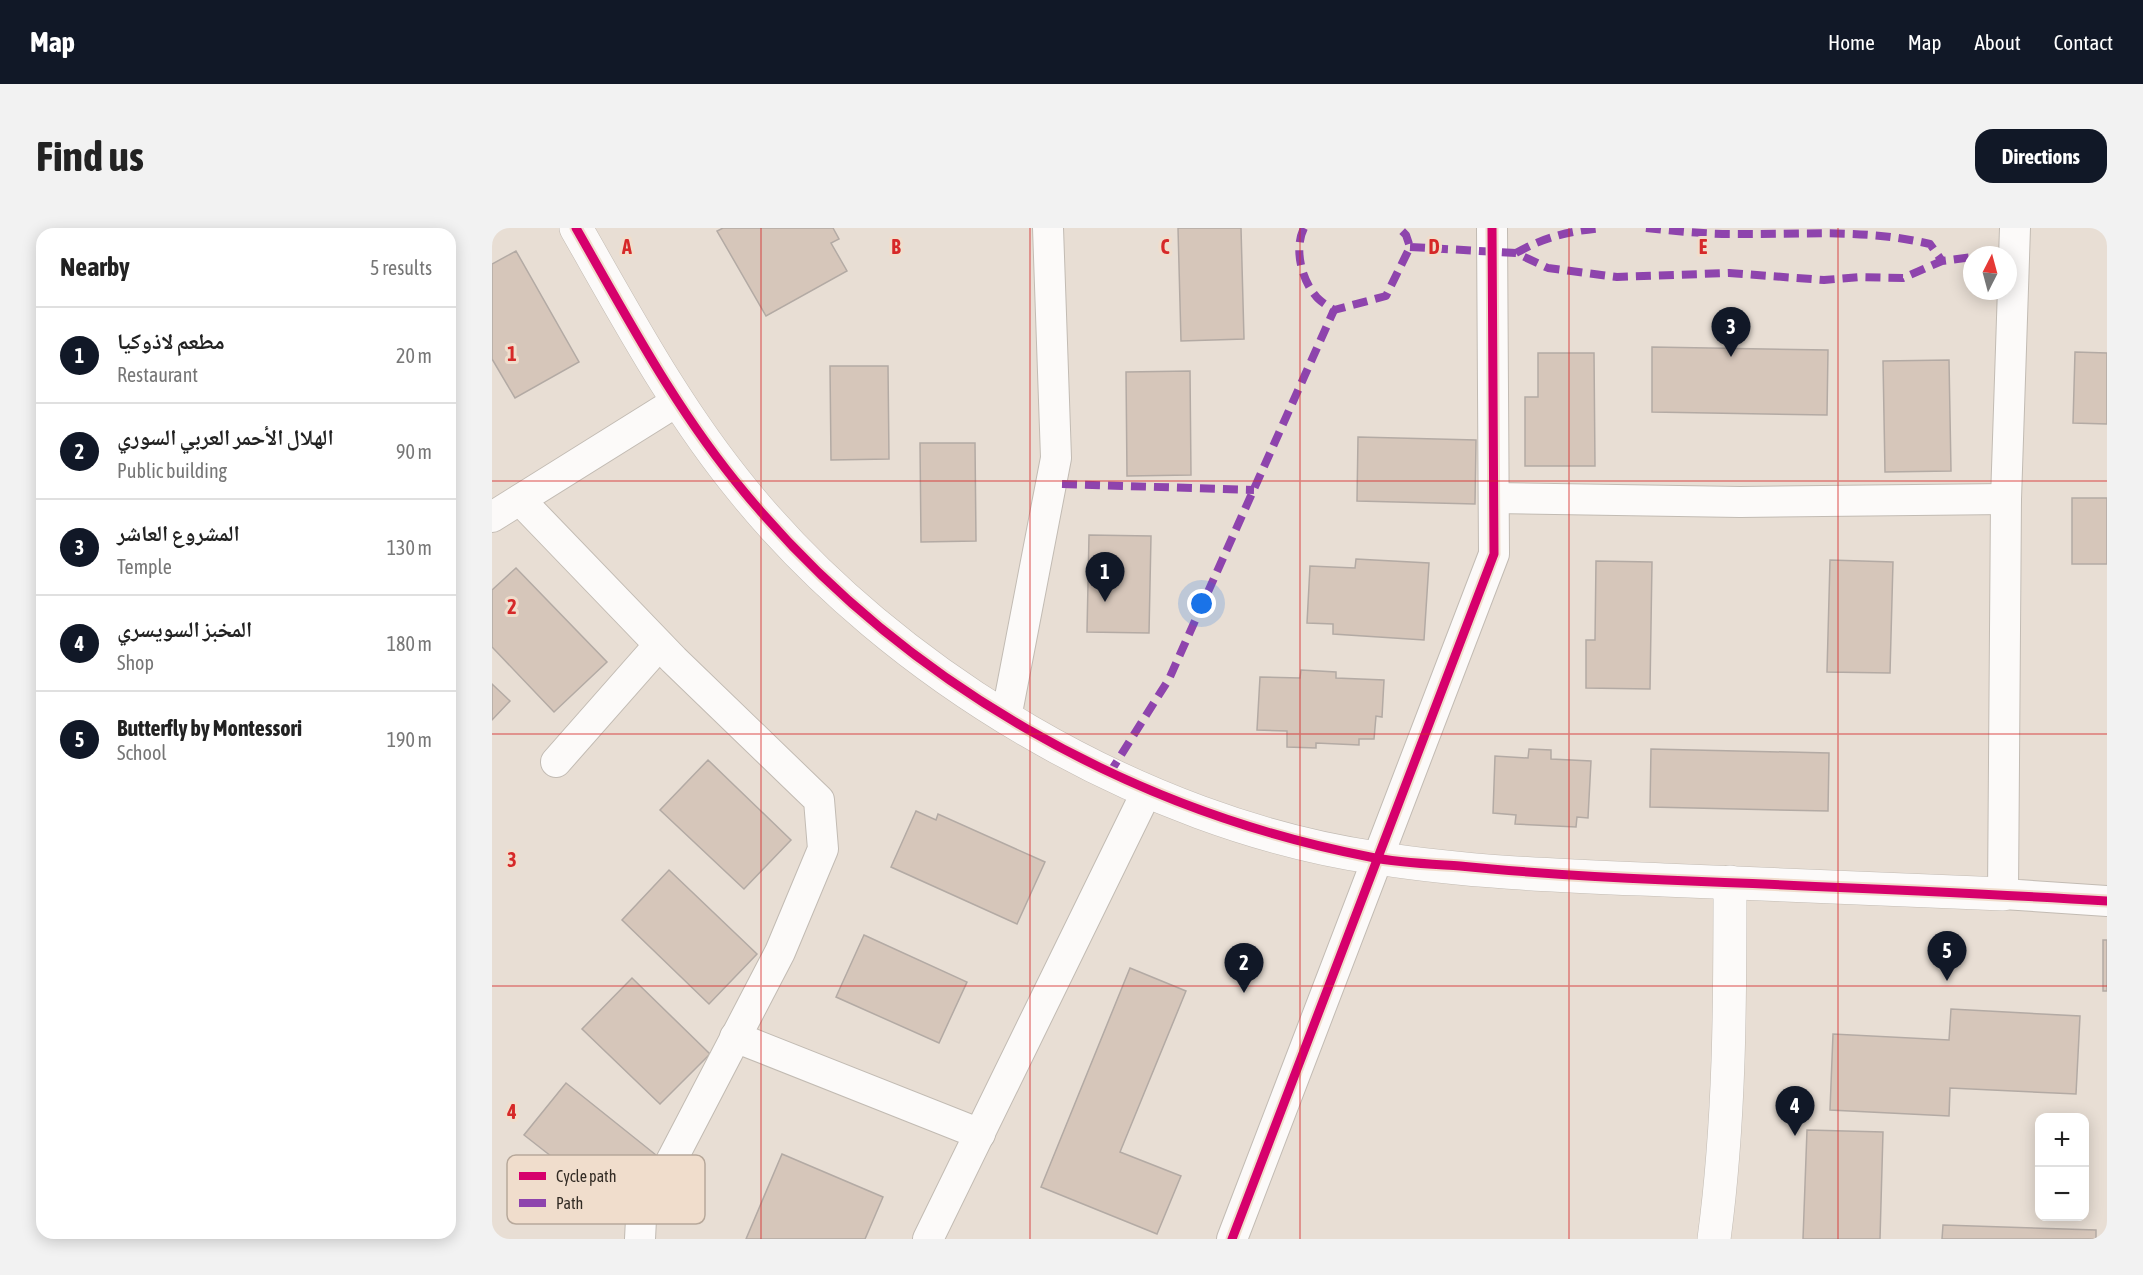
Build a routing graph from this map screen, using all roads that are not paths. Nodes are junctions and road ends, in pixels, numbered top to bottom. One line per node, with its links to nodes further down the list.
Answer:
1 (576, 228): 5 (street)
2 (1048, 228): 11 (street)
3 (1492, 228): 6 (street)
4 (2015, 228): 7 (street)
5 (676, 402): 8 (street); 11 (street)
6 (1494, 498): 7 (street); 14 (street)
7 (2006, 499): 16 (street)
8 (520, 500): 9 (street); 10 (street)
9 (492, 517)
10 (659, 645): 12 (street); 18 (street)
11 (1006, 718): 13 (street)
12 (556, 762)
13 (1147, 790): 14 (street); 19 (street)
14 (1376, 858): 15 (street); 24 (street)
15 (1730, 882): 16 (street); 25 (street)
16 (2003, 894): 17 (street)
17 (2107, 901)
18 (735, 1038): 19 (street); 20 (street)
19 (980, 1134): 23 (street)
20 (674, 1155)
21 (641, 1224): 22 (street)
22 (640, 1239)
23 (928, 1239)
24 (1232, 1239)
25 (1714, 1239)

